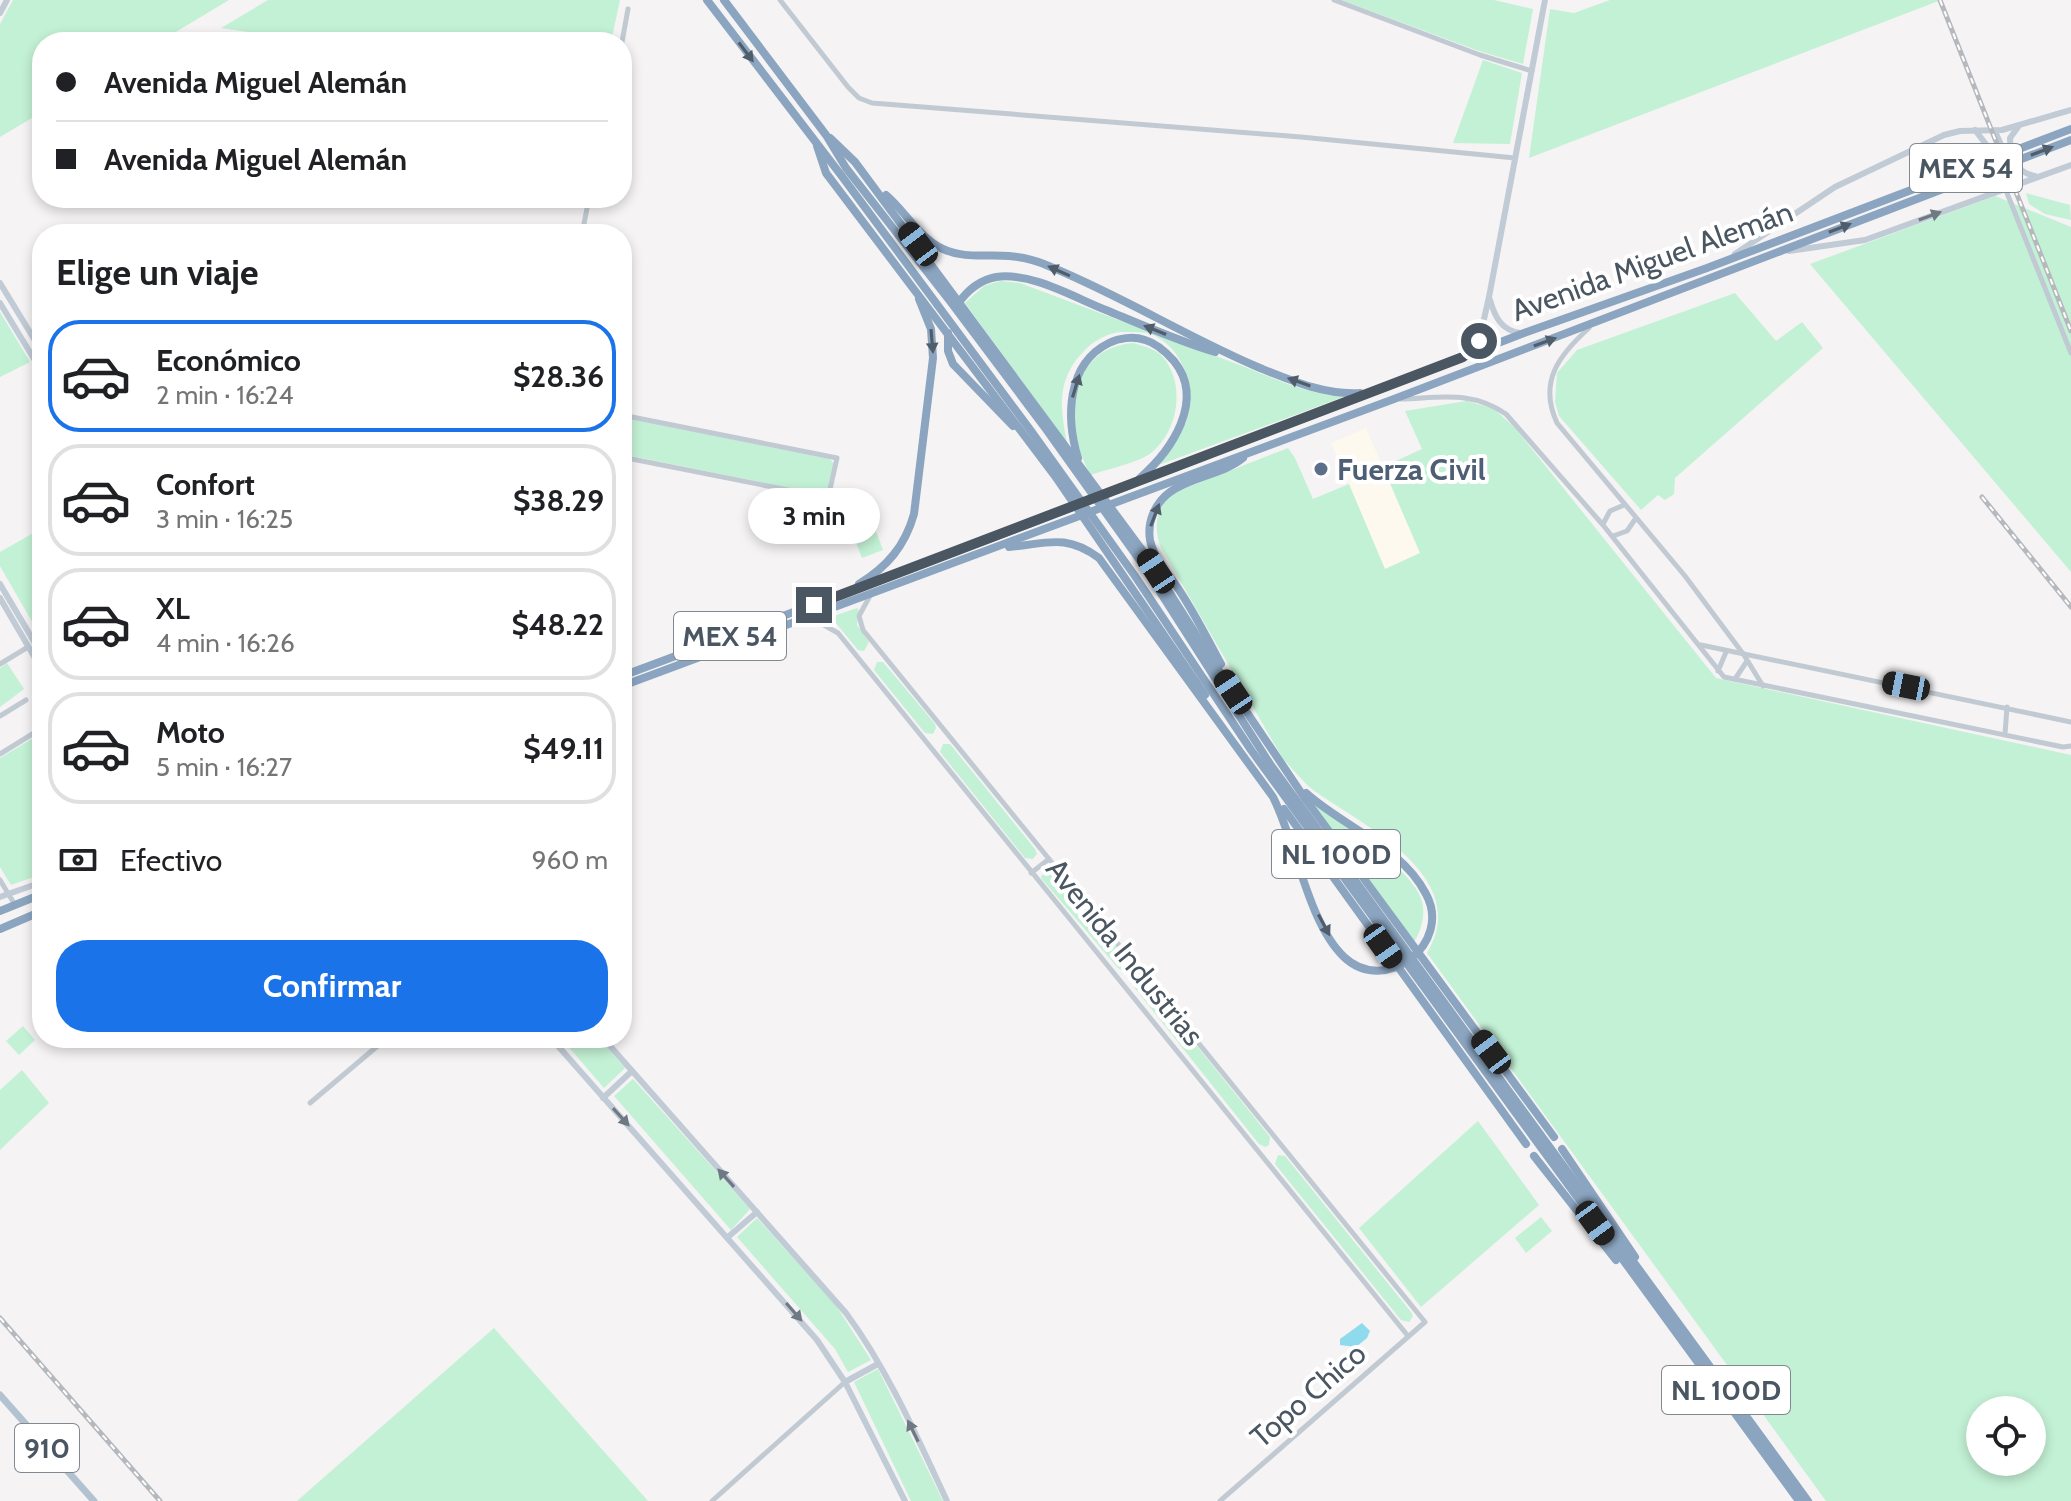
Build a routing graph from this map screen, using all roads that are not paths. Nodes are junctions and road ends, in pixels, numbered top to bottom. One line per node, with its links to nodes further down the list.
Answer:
1 (7, 0): 8 (street)
2 (707, 0): 18 (highway, NL 100D, one-way to 18)
3 (724, 0): 16 (highway, NL 100D)
4 (780, 0): 19 (street)
5 (1334, 0): 10 (street)
6 (1545, 0): 10 (street)
7 (628, 9): 9 (street)
8 (0, 13)
9 (624, 32)
10 (1532, 71): 19 (street)
11 (2071, 110): 12 (street)
12 (2021, 126): 15 (street); 22 (street)
13 (2071, 129): 26 (highway, Avenida Miguel Alemán / MEX 54)
14 (1975, 130): 15 (street); 24 (street); 26 (street)
15 (1995, 130): 21 (street)
16 (826, 135): 23 (highway); 44 (highway, NL 100D)
17 (2071, 140): 25 (highway, Avenida Miguel Alemán / MEX 54, one-way to 17)
18 (817, 143): 27 (highway); 45 (highway, NL 100D)
19 (1515, 158): 29 (street)
20 (2071, 165): 22 (street)
21 (2012, 169)
22 (2039, 176): 24 (street)
23 (876, 188): 35 (highway, one-way to 23); 44 (highway)
24 (2005, 188): 25 (street, one-way to 24); 34 (street)
25 (1774, 254): 31 (highway, Avenida Miguel Alemán / MEX 54)
26 (1707, 268): 32 (highway, Avenida Miguel Alemán / MEX 54)
27 (900, 271): 41 (highway); 56 (highway, one-way to 56)
28 (0, 283): 33 (street)
29 (1489, 297): 32 (street); 37 (street)
30 (0, 303): 36 (street)
31 (1592, 324): 39 (highway, Avenida Miguel Alemán / MEX 54, one-way to 31); 47 (street)
32 (1524, 333): 37 (highway, Avenida Miguel Alemán / MEX 54)
33 (32, 336)
34 (2071, 353)
35 (1229, 355): 38 (highway, one-way to 35); 41 (highway, one-way to 41)
36 (32, 357)
37 (1463, 357): 38 (highway, Avenida Miguel Alemán / MEX 54)
38 (1373, 392): 46 (highway, Avenida Miguel Alemán / MEX 54)
39 (1394, 399): 42 (highway, Avenida Miguel Alemán / MEX 54); 49 (street)
40 (632, 417): 43 (street)
41 (1031, 444): 45 (highway)
42 (1249, 452): 53 (highway, Avenida Miguel Alemán / MEX 54); 72 (highway, one-way to 42)
43 (632, 459)
44 (1079, 467): 46 (highway, one-way to 46); 50 (highway, NL 100D)
45 (1061, 479): 52 (highway, NL 100D)
46 (1135, 482): 56 (highway, Avenida Miguel Alemán / MEX 54)
47 (1624, 505): 48 (street); 49 (street)
48 (1636, 518): 51 (street); 64 (street)
49 (1603, 525): 51 (street)
50 (1126, 534): 72 (highway); 106 (highway, NL 100D)
51 (1612, 536): 60 (street)
52 (1108, 544): 78 (highway); 106 (highway, NL 100D)
53 (1000, 547): 55 (highway, Avenida Miguel Alemán / MEX 54); 78 (highway)
54 (0, 584): 59 (street)
55 (871, 594): 58 (highway, Avenida Miguel Alemán / MEX 54); 83 (street, Avenida Industrias)
56 (838, 597): 66 (highway, Avenida Miguel Alemán / MEX 54)
57 (0, 598): 61 (street)
58 (793, 622): 69 (highway, Avenida Miguel Alemán / MEX 54); 84 (street, Avenida Industrias)
59 (32, 643)
60 (1700, 645): 63 (street); 67 (street)
61 (28, 647): 62 (street); 65 (street)
62 (32, 651)
63 (1727, 651): 64 (street); 67 (street)
64 (1745, 658): 68 (street); 70 (street); 73 (street)
65 (0, 664)
66 (632, 671)
67 (1718, 671): 68 (street)
68 (1735, 680): 70 (street)
69 (632, 682)
70 (1763, 686): 77 (street)
71 (26, 700): 74 (street)
72 (1243, 707): 81 (highway)
73 (2007, 707): 75 (street); 77 (street)
74 (0, 716)
75 (2071, 722)
76 (32, 734): 80 (street)
77 (2005, 734): 79 (street)
78 (1233, 740): 82 (highway)
79 (2071, 746)
80 (0, 754)
81 (1292, 778): 82 (highway, one-way to 81); 100 (highway)
82 (1273, 797): 101 (highway)
83 (1049, 859): 84 (street); 107 (street, Avenida Industrias)
84 (1031, 873): 108 (street, Avenida Industrias)
85 (0, 880): 87 (street)
86 (32, 886): 87 (street)
87 (9, 894): 88 (street); 90 (street)
88 (0, 897)
89 (32, 898): 90 (highway)
90 (15, 905): 91 (highway)
91 (0, 911)
92 (32, 915): 93 (highway)
93 (0, 929)
94 (375, 1048): 99 (street)
95 (560, 1048): 98 (street)
96 (612, 1048): 97 (street)
97 (632, 1071): 98 (street); 104 (street, one-way to 97)
98 (603, 1098): 105 (street, one-way to 105)
99 (310, 1103)
100 (1554, 1137)
101 (1526, 1144)
102 (1562, 1149): 106 (highway)
103 (1534, 1156): 106 (highway)
104 (757, 1212): 105 (street); 109 (street)
105 (728, 1237): 110 (street, one-way to 110)
106 (1641, 1280): 117 (highway, NL 100D); 118 (highway, NL 100D)
107 (1425, 1322): 108 (street, Topo Chico)
108 (1408, 1336): 116 (street, Topo Chico)
109 (878, 1364): 110 (street); 115 (street, one-way to 109)
110 (845, 1382): 113 (street); 114 (street)
111 (0, 1397): 112 (main road, 910)
112 (92, 1501)
113 (712, 1501)
114 (905, 1501)
115 (947, 1501)
116 (1220, 1501)
117 (1799, 1501)
118 (1808, 1501)

